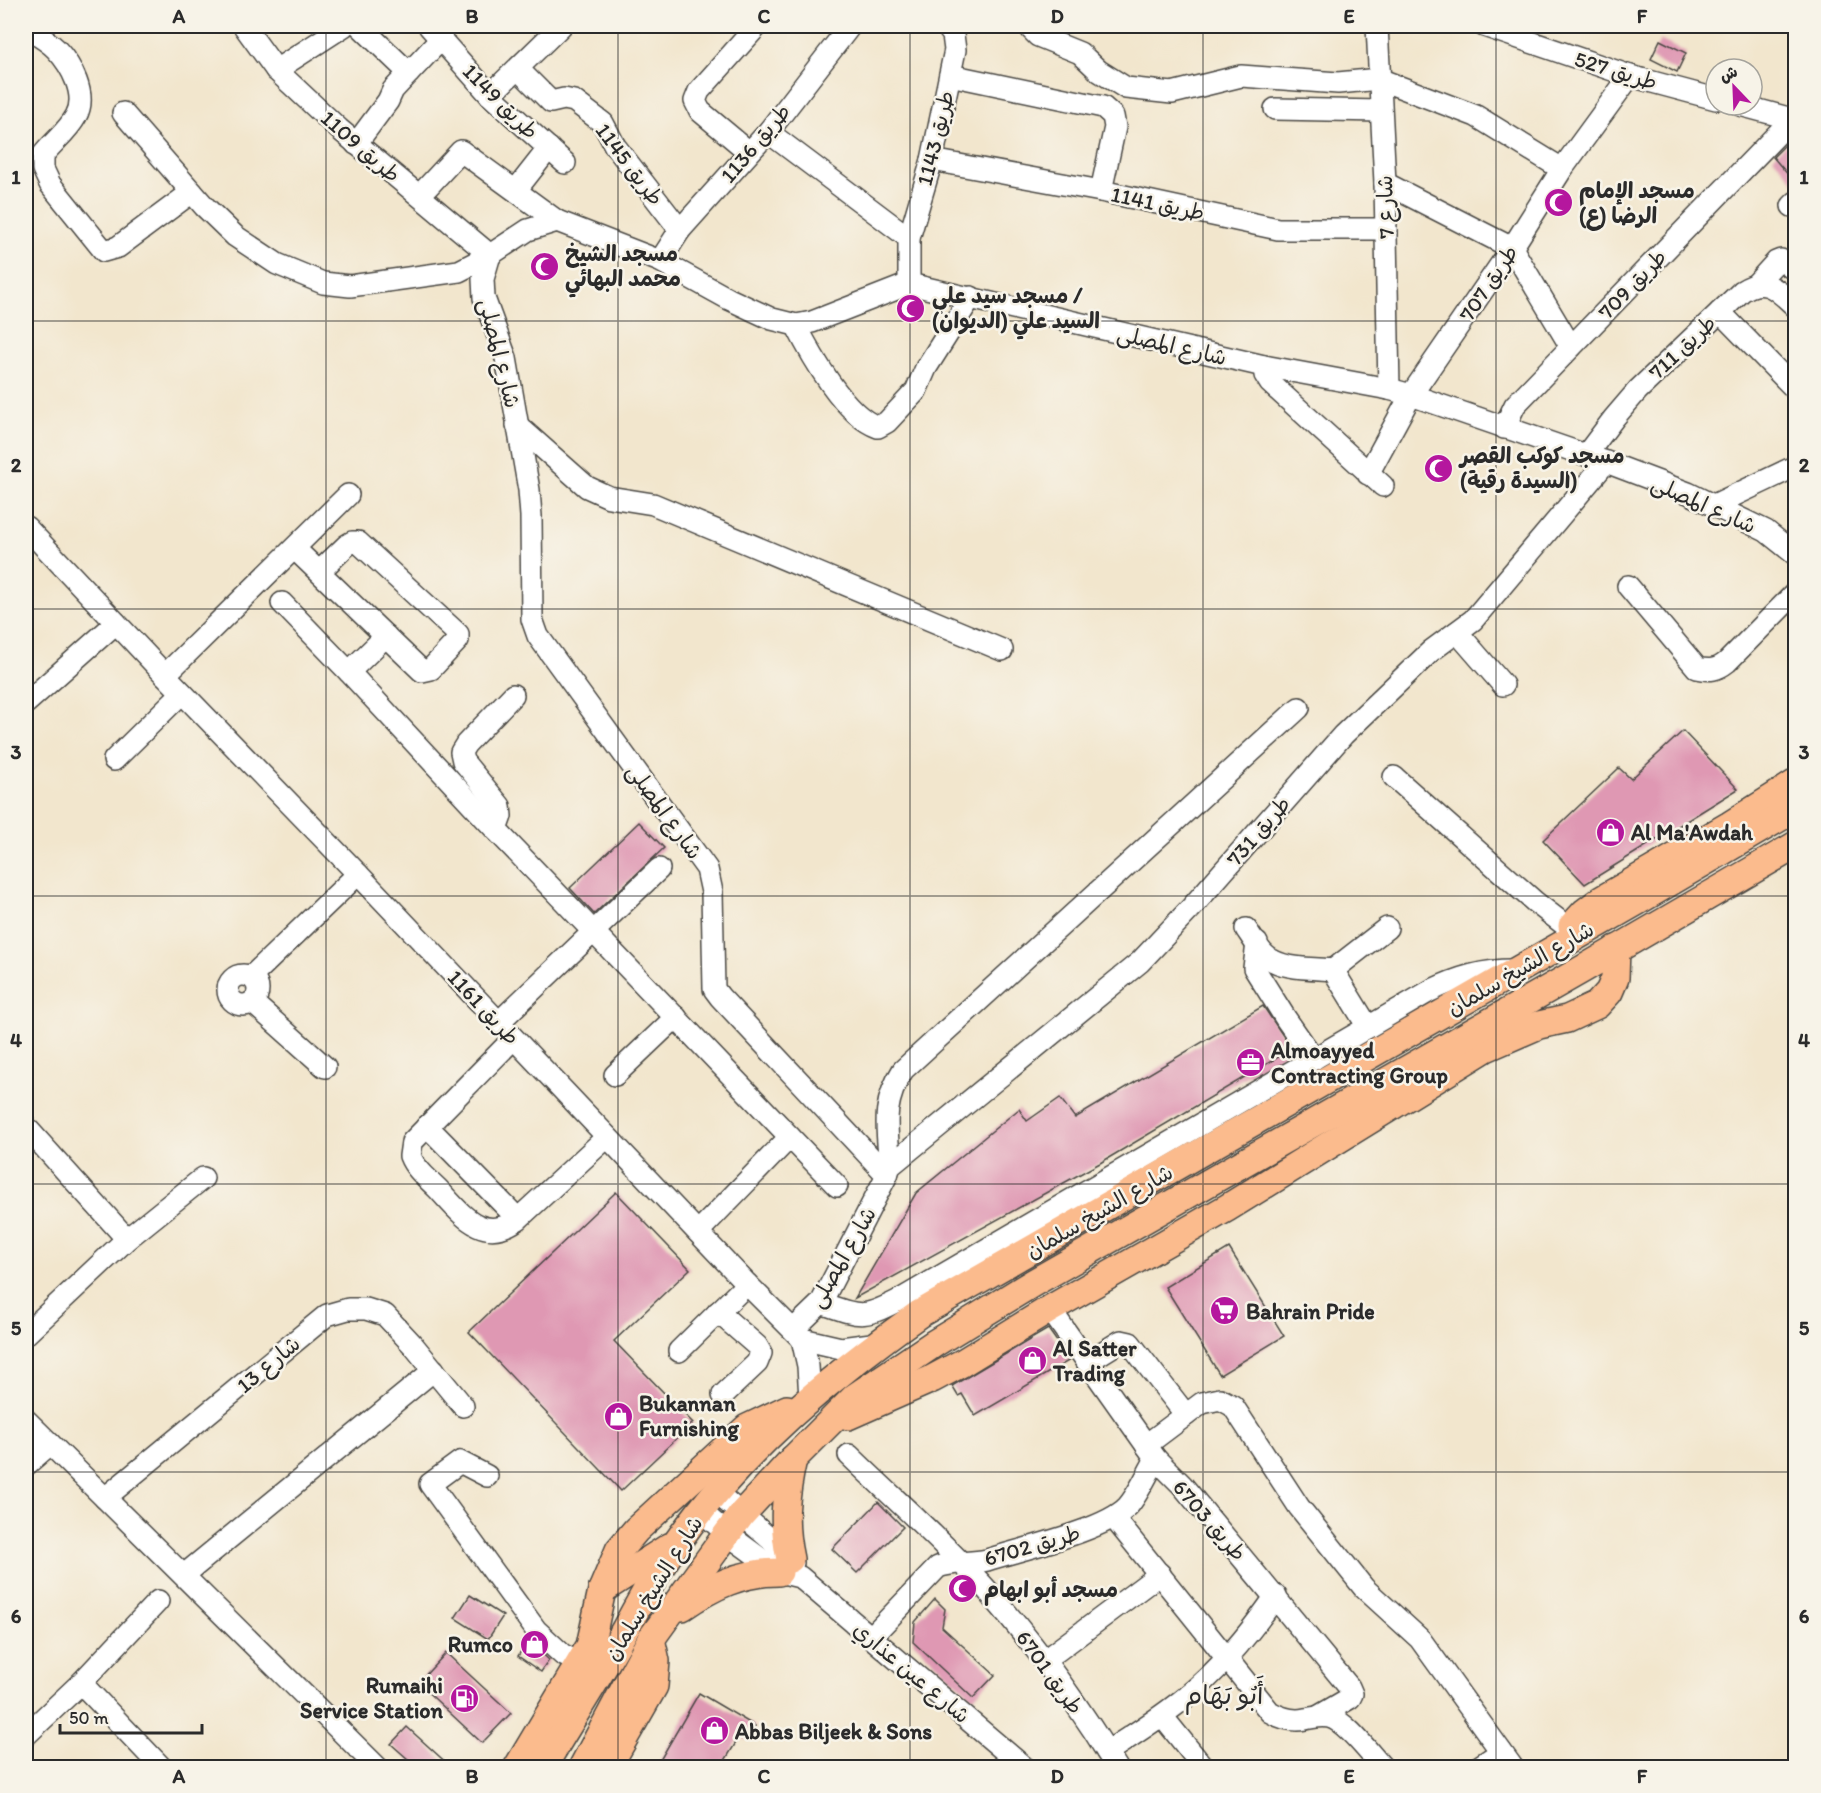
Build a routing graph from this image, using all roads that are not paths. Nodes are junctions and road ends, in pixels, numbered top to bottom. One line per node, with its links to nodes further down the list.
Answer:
1 (244, 26): 14 (street, طريق 1109)
2 (344, 26): 14 (street)
3 (360, 26): 15 (street)
4 (561, 26): 13 (street)
5 (757, 26): 29 (street)
6 (850, 26): 26 (street, طريق 1136)
7 (1030, 26): 18 (street)
8 (1377, 26): 18 (street, شارع 7)
9 (1484, 26): 17 (street, طريق 527)
10 (26, 28): 36 (street)
11 (950, 30): 16 (street, طريق 1143)
12 (435, 32): 15 (street); 19 (street, طريق 1149)
13 (518, 69): 19 (street); 40 (street, طريق 1145)
14 (276, 70): 27 (street, طريق 1109)
15 (409, 73): 27 (street)
16 (950, 75): 30 (street, طريق 1143); 35 (street)
17 (1630, 76): 20 (street, طريق 527); 32 (street, طريق 707)
18 (1379, 79): 22 (street, شارع 7); 32 (street)
19 (490, 95): 28 (street, طريق 1149)
20 (1704, 96)
21 (1275, 109): 22 (street)
22 (1381, 111): 33 (street, شارع 7)
23 (1764, 111): 25 (street)
24 (123, 113): 36 (street)
25 (1794, 119): 52 (street, طريق 709)
26 (768, 132): 29 (street, طريق 1136); 41 (street)
27 (356, 144): 37 (street, طريق 1109)
28 (549, 148): 31 (street, طريق 1149); 34 (street, طريق 1149)
29 (749, 152): 40 (street, طريق 1136)
30 (932, 160): 35 (street, طريق 1141); 41 (street, طريق 1143)
31 (565, 163)
32 (1562, 169): 42 (street, طريق 707)
33 (1385, 183): 39 (street, شارع 7); 42 (street)
34 (516, 190): 37 (street); 38 (street)
35 (1101, 191): 39 (street, طريق 1141)
36 (192, 192): 43 (street)
37 (420, 195): 43 (street, طريق 1109)
38 (557, 221): 43 (street); 44 (street)
39 (1386, 229): 54 (street, شارع 7)
40 (680, 230): 44 (street, طريق 1136)
41 (909, 238): 46 (street, طريق 1143)
42 (1512, 248): 52 (street); 56 (street, طريق 707)
43 (490, 255): 57 (street, شارع المصلى)
44 (660, 261): 51 (street)
45 (1796, 271): 47 (street, طريق 711)
46 (909, 284): 48 (street, شارع المصلى); 51 (street)
47 (1755, 285): 49 (street); 50 (street, طريق 711)
48 (971, 297): 51 (street); 53 (street, شارع المصلى)
49 (1796, 307)
50 (1720, 312): 55 (street); 59 (street, طريق 711)
51 (796, 325)
52 (1571, 347): 58 (street, طريق 709)
53 (1264, 366): 54 (street, شارع المصلى); 56 (street, طريق 707)
54 (1389, 389): 56 (street, شارع المصلى)
55 (1796, 390)
56 (1411, 395): 58 (street, شارع المصلى)
57 (517, 425): 73 (street); 106 (street, شارع المصلى)
58 (1504, 428): 59 (street, شارع المصلى)
59 (1596, 459): 62 (street, شارع المصلى); 71 (street, طريق 731)
60 (1796, 466): 62 (street)
61 (348, 495): 64 (street)
62 (1714, 505): 65 (street, شارع المصلى)
63 (26, 526): 70 (street, طريق 1161)
64 (295, 549): 66 (street); 75 (street)
65 (1796, 555)
66 (320, 571): 72 (street); 72 (street)
67 (1628, 586): 68 (street)
68 (1796, 592)
69 (282, 603): 74 (street)
70 (116, 623): 75 (street, طريق 1161); 79 (street)
71 (1457, 632): 76 (street); 106 (street, طريق 731)
72 (386, 636): 74 (street)
73 (1002, 650)
74 (349, 672): 85 (street)
75 (165, 675): 77 (street, طريق 1161)
76 (1503, 685)
77 (182, 693): 81 (street); 88 (street, طريق 1161)
78 (513, 695): 85 (street)
79 (26, 703)
80 (1299, 708): 106 (street)
81 (114, 760)
82 (1394, 777): 91 (street)
83 (1796, 783): 91 (main road)
84 (1796, 808): 91 (main road, شارع الشيخ سلمان)
85 (496, 830): 90 (street)
86 (1796, 844): 92 (main road, شارع الشيخ سلمان)
87 (658, 869): 90 (street)
88 (358, 874): 96 (street, طريق 1161); 100 (street)
89 (1387, 928): 93 (street)
90 (594, 932): 95 (street); 96 (street)
91 (1566, 937): 94 (main road, شارع الشيخ سلمان)
92 (1617, 949): 114 (main road); 127 (main road, شارع الشيخ سلمان)
93 (1333, 970): 97 (street); 99 (street)
94 (1516, 970): 97 (street); 118 (main road, شارع الشيخ سلمان)
95 (676, 1017): 101 (street); 105 (street)
96 (498, 1023): 98 (street, طريق 1161)
97 (1368, 1027): 99 (street)
98 (513, 1038): 102 (street); 104 (street, طريق 1161)
99 (1314, 1059): 113 (street)
100 (325, 1067)
101 (615, 1075)
102 (427, 1126): 109 (street); 109 (street)
103 (26, 1127): 111 (street)
104 (607, 1137): 109 (street); 110 (street, طريق 1161)
105 (790, 1137): 108 (street); 110 (street)
106 (888, 1171): 113 (street, شارع المصلى)
107 (203, 1178): 111 (street)
108 (837, 1186)
109 (518, 1220)
110 (698, 1232): 112 (street, طريق 1161)
111 (127, 1239): 116 (street)
112 (747, 1284): 115 (street); 117 (street, طريق 1161)
113 (821, 1303): 117 (street, شارع المصلى)
114 (1050, 1309): 120 (street, طريق 6703); 127 (main road)
115 (718, 1312): 119 (street); 122 (street)
116 (26, 1334)
117 (798, 1334): 118 (street); 123 (street)
118 (879, 1343): 123 (main road, شارع الشيخ سلمان)
119 (679, 1351)
120 (1087, 1362): 125 (street); 129 (street, طريق 6703)
121 (434, 1371): 124 (street, شارع 13); 134 (street, شارع 13); 142 (street)
122 (723, 1395)
123 (810, 1398): 135 (main road, شارع الشيخ سلمان); 143 (main road)
124 (463, 1406)
125 (1186, 1415): 129 (street); 157 (street)
126 (26, 1420): 128 (street)
127 (827, 1425): 131 (main road, شارع الشيخ سلمان)
128 (50, 1444): 132 (street); 134 (street)
129 (1151, 1452): 136 (street, طريق 6702); 144 (street, طريق 6703)
130 (849, 1455): 139 (street, طريق 6701)
131 (793, 1459): 137 (main road, شارع الشيخ سلمان); 140 (main road)
132 (26, 1465)
133 (487, 1476): 151 (street)
134 (105, 1498): 142 (street)
135 (708, 1501): 137 (street, شارع عين عذاري); 138 (main road, شارع الشيخ سلمان)
136 (1114, 1518): 139 (street, طريق 6702); 141 (street)
137 (734, 1524): 140 (street, شارع عين عذاري); 146 (main road, شارع الشيخ سلمان)
138 (677, 1541): 143 (main road); 161 (main road, شارع الشيخ سلمان)
139 (961, 1562): 147 (street, طريق 6702); 150 (street, طريق 6701)
140 (790, 1570): 146 (main road); 147 (street, شارع عين عذاري)
141 (1160, 1574): 149 (street); 150 (street)
142 (184, 1575): 159 (street)
143 (602, 1590): 151 (main road)
144 (1276, 1596): 149 (street); 154 (street, طريق 6703)
145 (158, 1601): 152 (street)
146 (671, 1614): 148 (main road, شارع الشيخ سلمان)
147 (871, 1637): 164 (street, شارع عين عذاري)
148 (651, 1640): 162 (main road, شارع الشيخ سلمان); 163 (main road)
149 (1227, 1658): 153 (street); 154 (street)
150 (1045, 1660): 156 (street, طريق 6701)
151 (579, 1662): 160 (main road)
152 (81, 1683): 155 (street); 158 (street)
153 (1162, 1716): 156 (street); 165 (street)
154 (1319, 1716): 166 (street)
155 (26, 1735)
156 (1112, 1760)
157 (1507, 1760): 167 (street)
158 (162, 1767)
159 (378, 1767)
160 (517, 1767)
161 (542, 1767)
162 (582, 1767)
163 (607, 1767)
164 (1025, 1767)
165 (1204, 1767)
166 (1383, 1767)
167 (1477, 1767)

